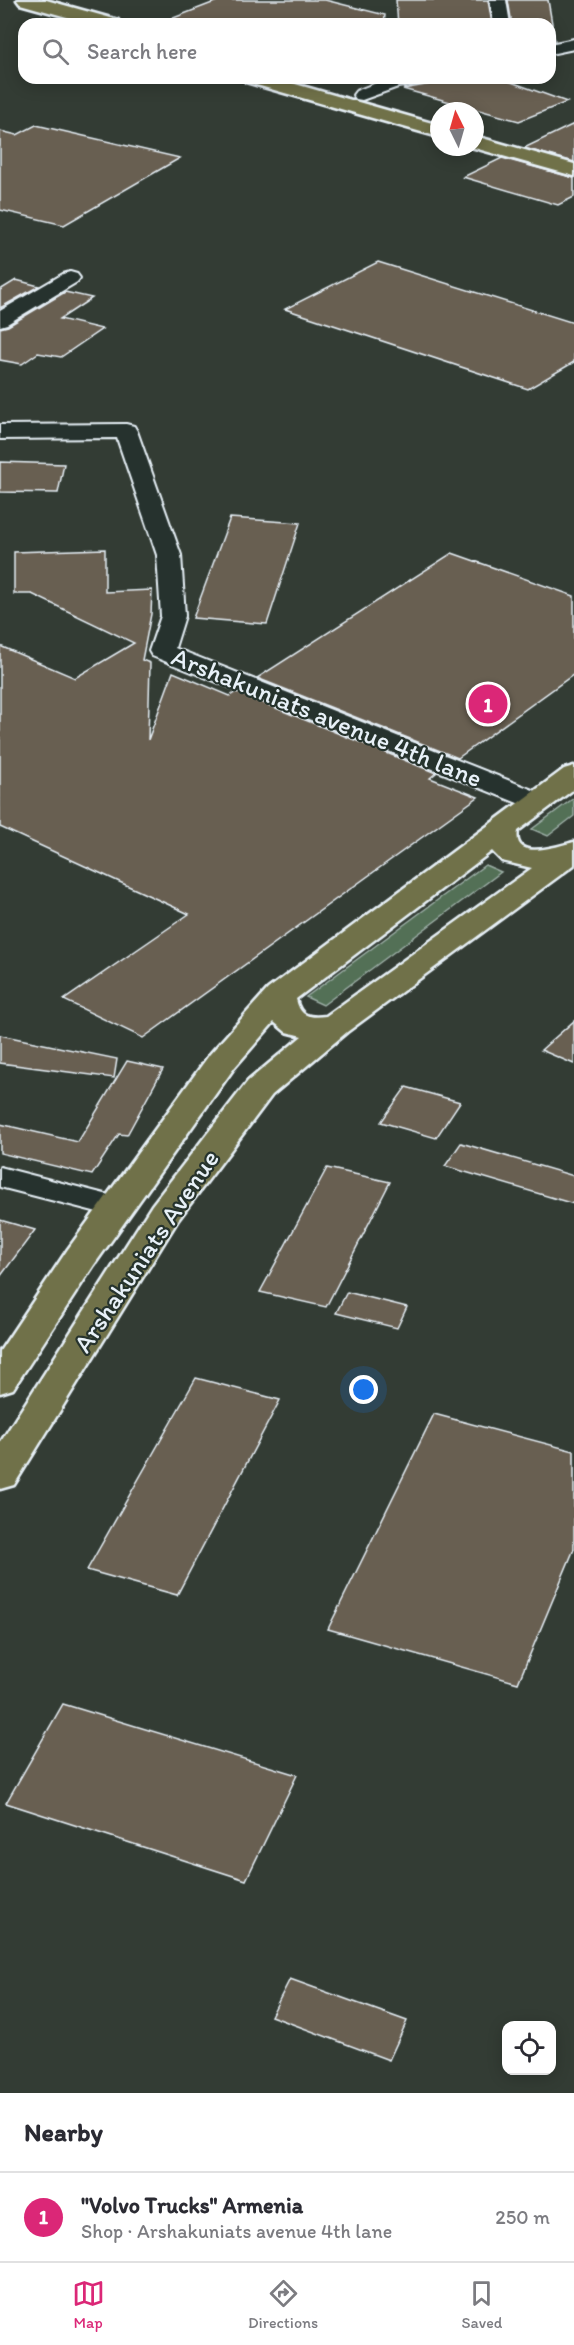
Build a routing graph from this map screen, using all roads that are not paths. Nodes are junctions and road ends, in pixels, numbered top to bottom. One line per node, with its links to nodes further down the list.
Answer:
1 (498, 0): 5 (street)
2 (19, 4): 3 (main road); 4 (main road)
3 (51, 18)
4 (83, 18)
5 (501, 18)
6 (574, 44): 7 (street)
7 (556, 48)
8 (274, 84): 13 (main road)
9 (325, 84): 11 (main road)
10 (390, 84): 11 (street)
11 (362, 94): 12 (main road)
12 (430, 113)
13 (430, 128)
14 (484, 129): 16 (main road)
15 (484, 145): 17 (main road)
16 (574, 154)
17 (574, 170)
18 (69, 278): 19 (street)
19 (0, 320)
20 (0, 432): 22 (street, Arshakuniats avenue 4th lane)
21 (574, 775): 22 (main road, Arshakuniats Avenue)
22 (538, 802): 23 (main road, Arshakuniats Avenue)
23 (504, 827): 24 (main road); 25 (main road, Arshakuniats Avenue)
24 (572, 853): 26 (main road, Arshakuniats Avenue)
25 (279, 996): 26 (main road); 28 (main road, Arshakuniats Avenue)
26 (334, 1025): 30 (main road, Arshakuniats Avenue)
27 (0, 1177): 28 (street)
28 (117, 1207): 29 (main road, Arshakuniats Avenue)
29 (0, 1380)
30 (0, 1475)

